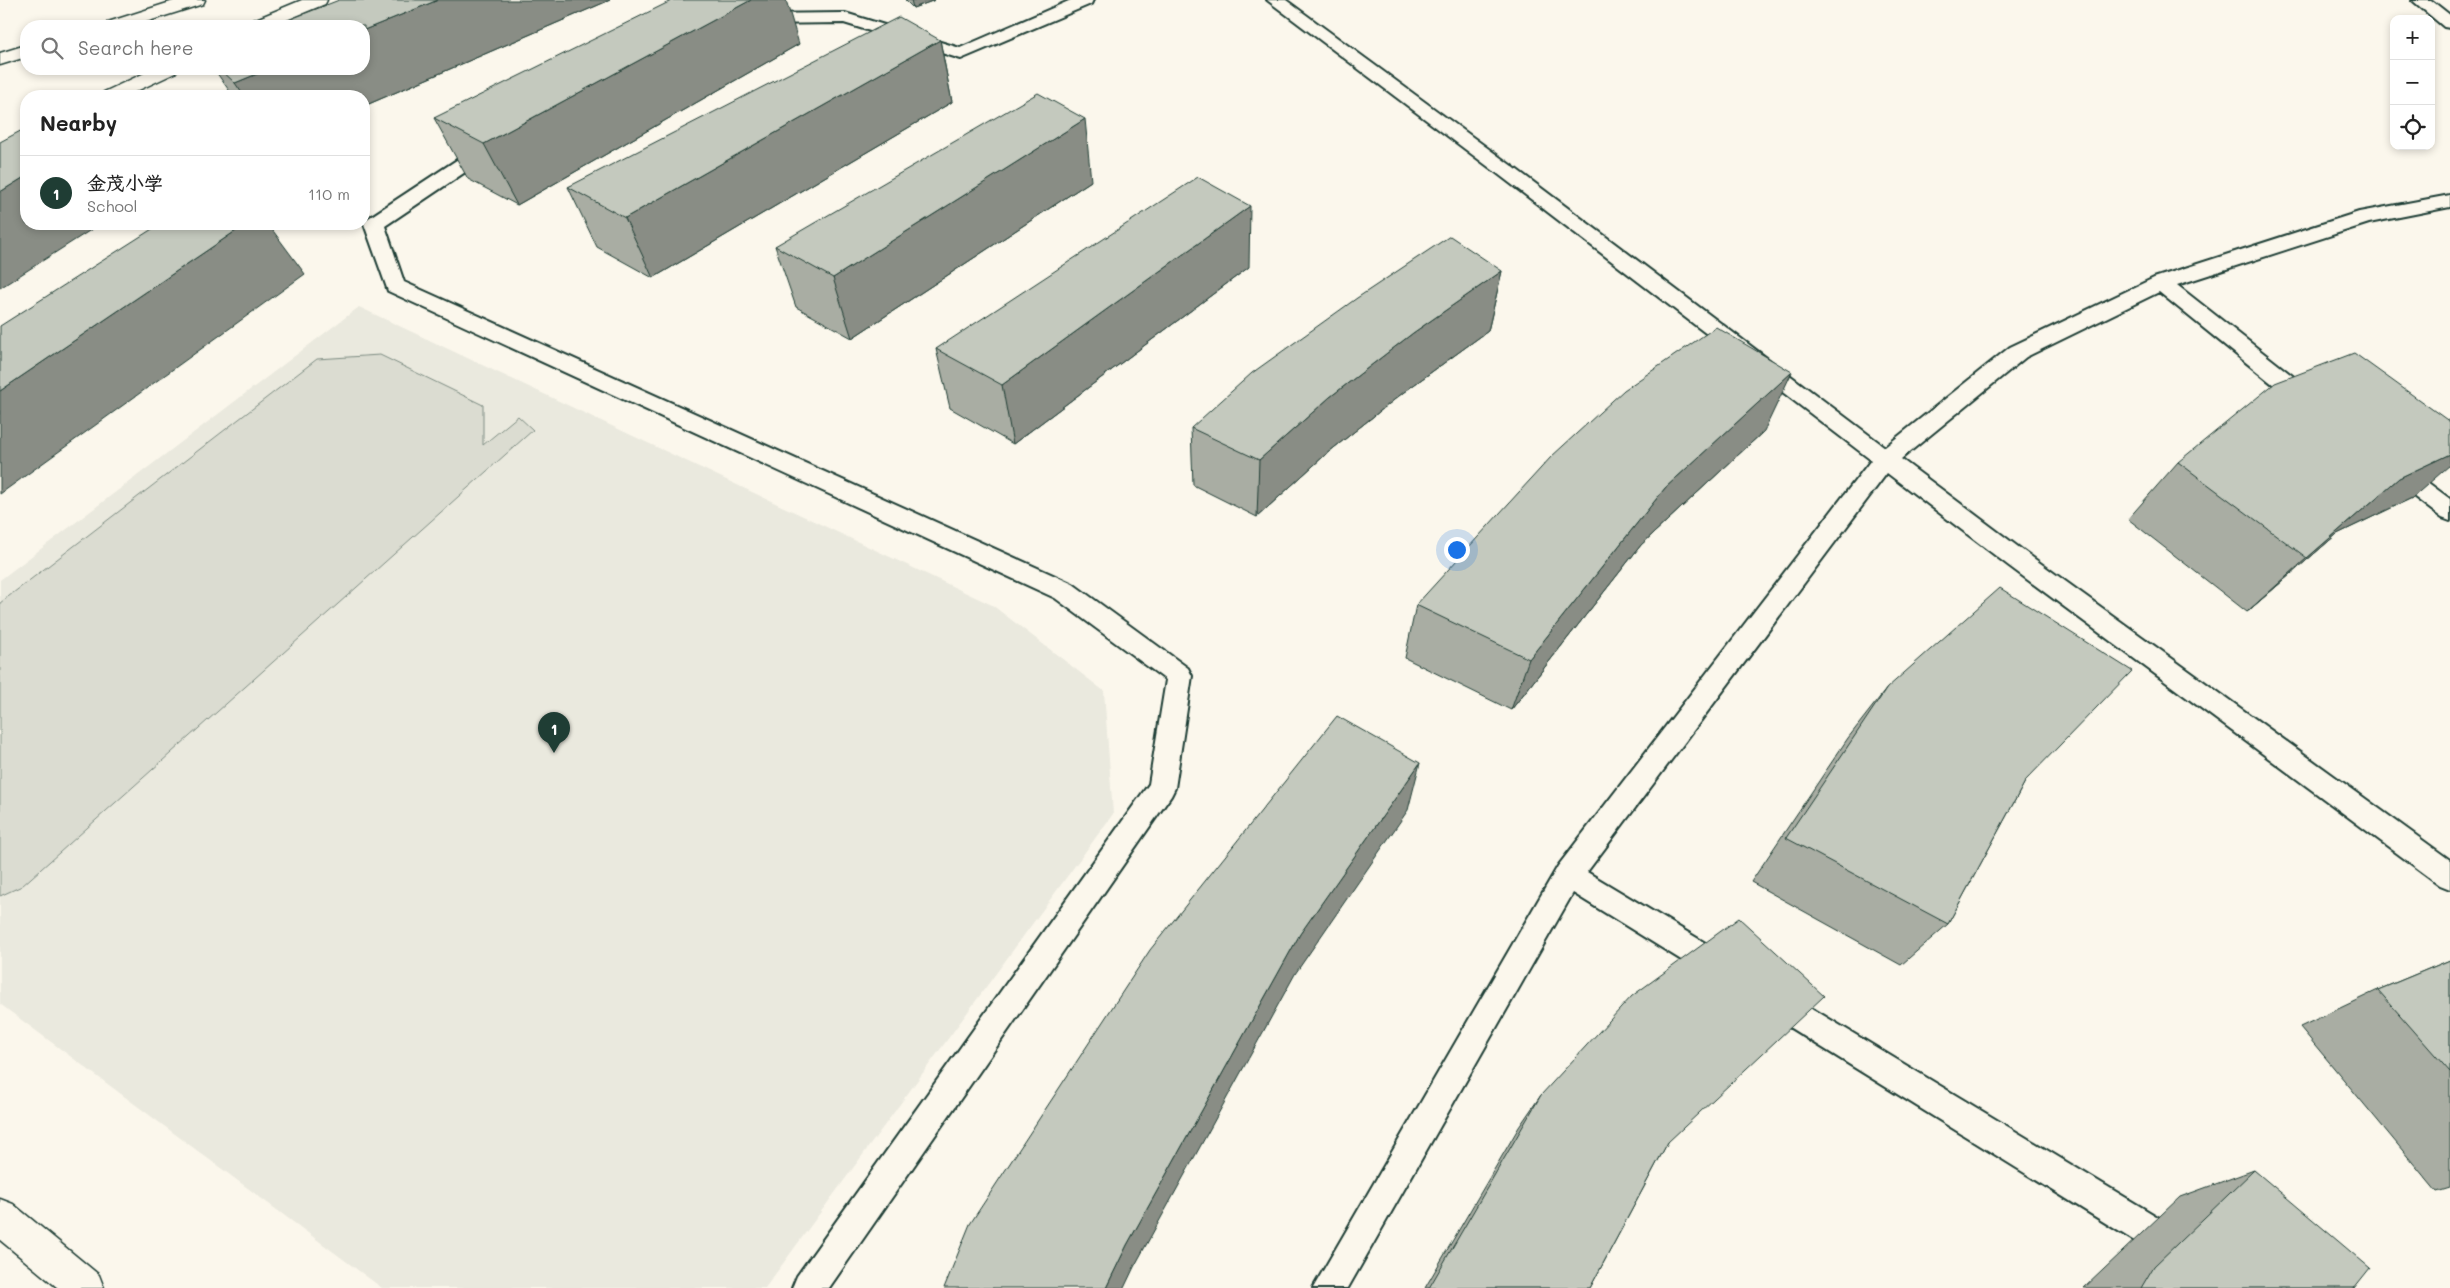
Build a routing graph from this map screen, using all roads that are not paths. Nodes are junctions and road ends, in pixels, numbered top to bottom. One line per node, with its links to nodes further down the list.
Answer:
1 (196, 0): 7 (street)
2 (318, 0): 8 (street)
3 (1085, 0): 6 (lane)
4 (1275, 0): 19 (lane)
5 (2420, 0): 9 (lane)
6 (736, 19)
7 (134, 20)
8 (270, 20)
9 (2450, 23)
10 (20, 53): 11 (street)
11 (0, 59)
12 (155, 75): 13 (street)
13 (124, 90)
14 (507, 136): 26 (lane)
15 (2450, 201): 16 (lane)
16 (2161, 283): 17 (lane); 19 (lane)
17 (2325, 414)
18 (2379, 457): 20 (lane)
19 (1885, 459): 21 (lane); 22 (lane)
20 (2450, 512)
21 (1568, 876): 24 (lane); 27 (lane)
22 (2450, 876)
23 (0, 1217): 25 (street)
24 (2200, 1262)
25 (86, 1288)
26 (809, 1288)
27 (1330, 1288)

